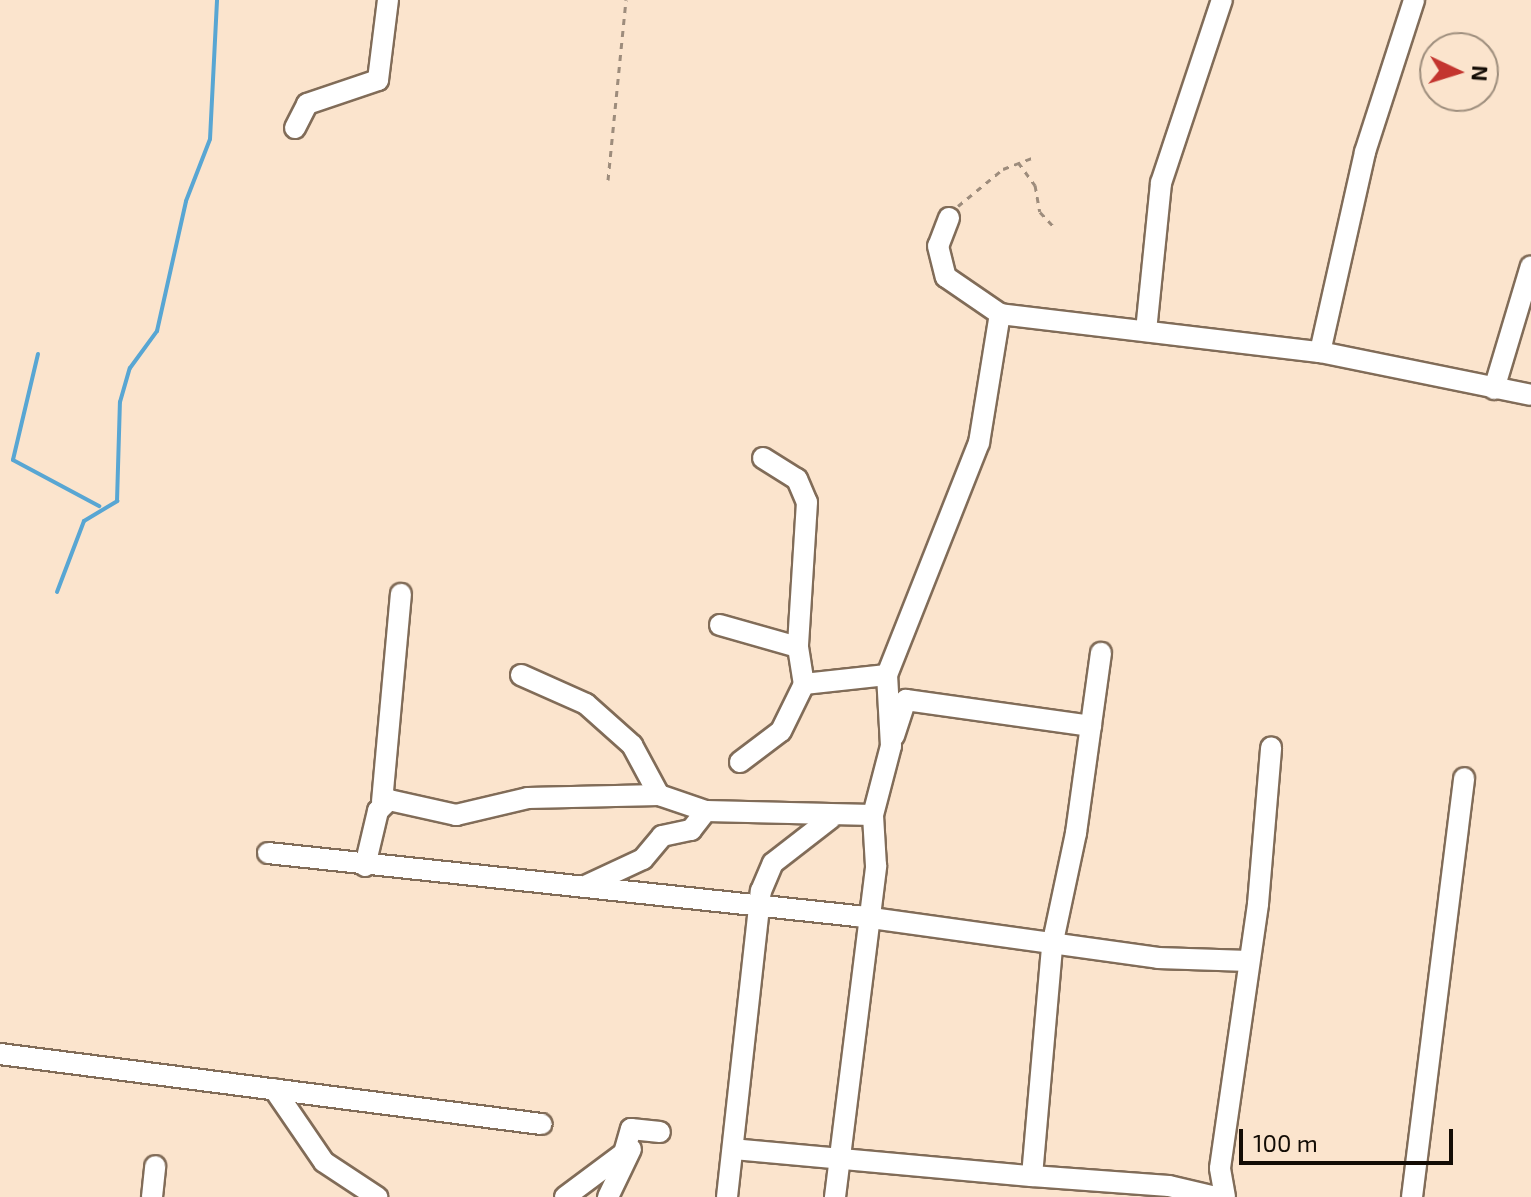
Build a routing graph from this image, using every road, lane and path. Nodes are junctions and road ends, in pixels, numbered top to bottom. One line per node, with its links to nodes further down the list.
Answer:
1 (388, 0): 5 (street)
2 (626, 0): 8 (path)
3 (1222, 0): 13 (street)
4 (1414, 0): 14 (street)
5 (295, 128)
6 (1035, 157): 7 (path)
7 (1018, 162): 9 (path); 10 (path)
8 (608, 180)
9 (949, 218): 12 (street)
10 (1056, 229)
11 (1531, 266): 15 (street)
12 (1000, 314): 13 (street); 23 (street)
13 (1146, 331): 14 (street)
14 (1320, 352): 15 (street)
15 (1494, 389): 16 (street)
16 (1531, 395)
17 (763, 458): 20 (street)
18 (401, 594): 31 (street)
19 (720, 625): 20 (street)
20 (798, 647): 24 (street)
21 (1101, 653): 25 (street)
22 (521, 675): 30 (street)
23 (887, 675): 24 (street); 26 (street)
24 (804, 684): 28 (street)
25 (1091, 726): 26 (street); 40 (street)
26 (891, 746): 33 (street)
27 (1271, 748): 41 (street)
28 (740, 762)
29 (1464, 778): 59 (street)
30 (659, 795): 31 (street); 32 (street)
31 (382, 802): 36 (street)
32 (706, 811): 34 (street); 37 (street)
33 (873, 815): 34 (street); 39 (street)
34 (831, 818): 38 (street)
35 (268, 853): 36 (street)
36 (365, 866): 37 (street)
37 (583, 887): 38 (street)
38 (758, 907): 39 (street); 47 (street)
39 (869, 918): 40 (street); 48 (street)
40 (1052, 946): 41 (street); 50 (street)
41 (1249, 961): 58 (street)
42 (0, 1054): 43 (street)
43 (274, 1089): 44 (street); 53 (street)
44 (541, 1124)
45 (631, 1129): 46 (street); 54 (street); 55 (street)
46 (660, 1132)
47 (733, 1149): 48 (street); 51 (street)
48 (841, 1154): 50 (street); 56 (street)
49 (155, 1166): 52 (street)
50 (1032, 1176): 57 (street)
51 (726, 1196)
52 (152, 1197)
53 (377, 1197)
54 (565, 1197)
55 (608, 1197)
56 (835, 1197)
57 (1216, 1197)
58 (1225, 1197)
59 (1412, 1197)

